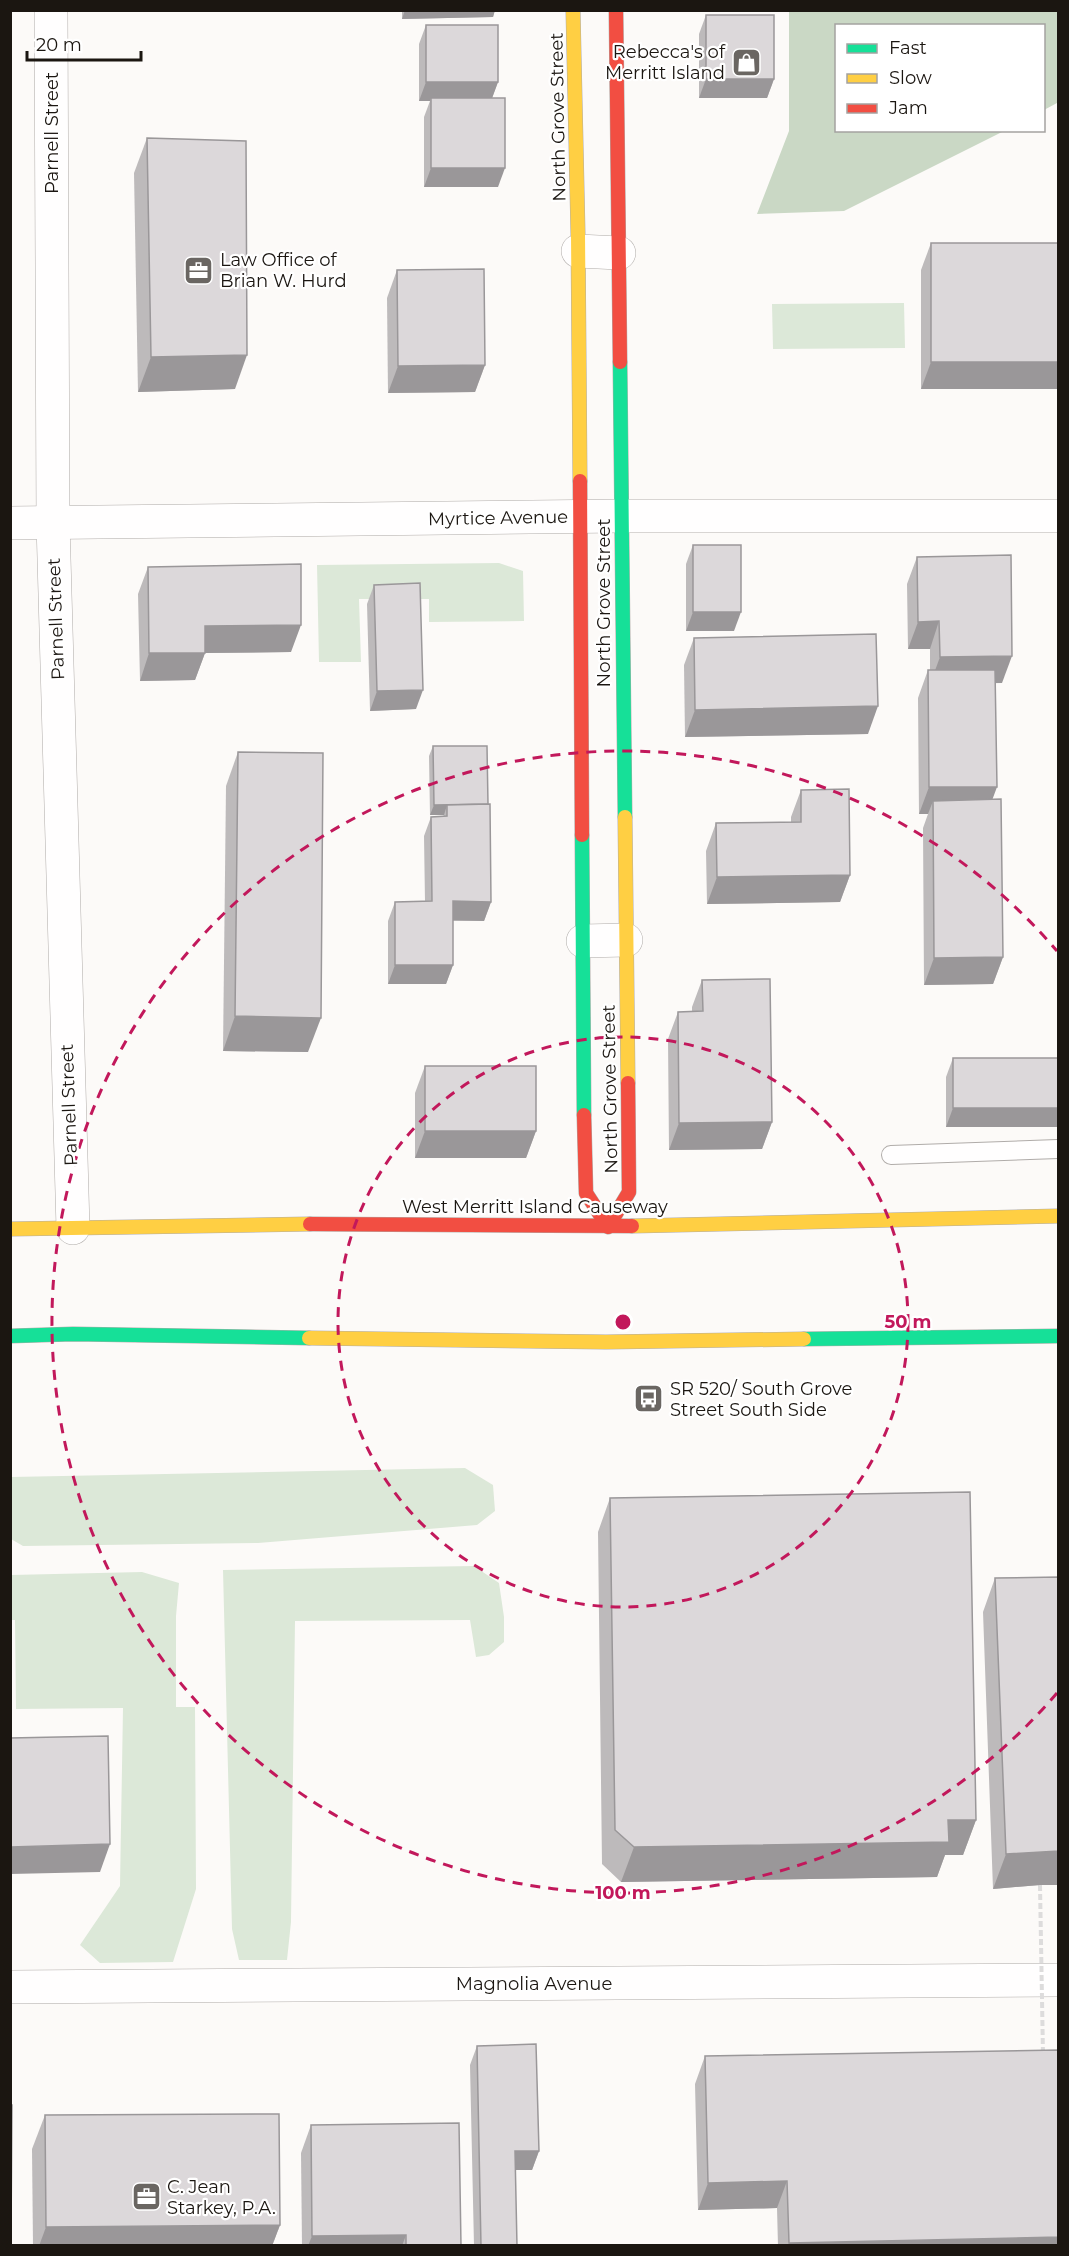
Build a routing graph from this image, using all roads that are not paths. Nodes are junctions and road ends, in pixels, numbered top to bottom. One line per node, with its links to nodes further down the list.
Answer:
1 (51, 10): 10 (street, Parnell Street)
2 (573, 10): 4 (street, North Grove Street)
3 (616, 10): 5 (street, North Grove Street)
4 (578, 251): 5 (street); 8 (street, North Grove Street)
5 (619, 253): 6 (street, North Grove Street)
6 (622, 516): 7 (street, Myrtice Avenue); 8 (street, Myrtice Avenue); 11 (street, North Grove Street)
7 (1059, 516)
8 (579, 517): 10 (street, Myrtice Avenue); 12 (street, North Grove Street)
9 (10, 523): 10 (street, Myrtice Avenue)
10 (53, 523): 17 (street, Parnell Street)
11 (626, 940): 12 (street); 16 (street, North Grove Street)
12 (583, 941): 16 (street, North Grove Street)
13 (1059, 1149): 14 (lane)
14 (891, 1155)
15 (1059, 1216): 16 (street, West Merritt Island Causeway)
16 (608, 1227): 17 (street, West Merritt Island Causeway)
17 (73, 1228): 18 (street, West Merritt Island Causeway)
18 (10, 1229)
19 (10, 1336): 20 (street)
20 (1059, 1336)
21 (1059, 1980): 22 (street, Magnolia Avenue)
22 (10, 1987)

